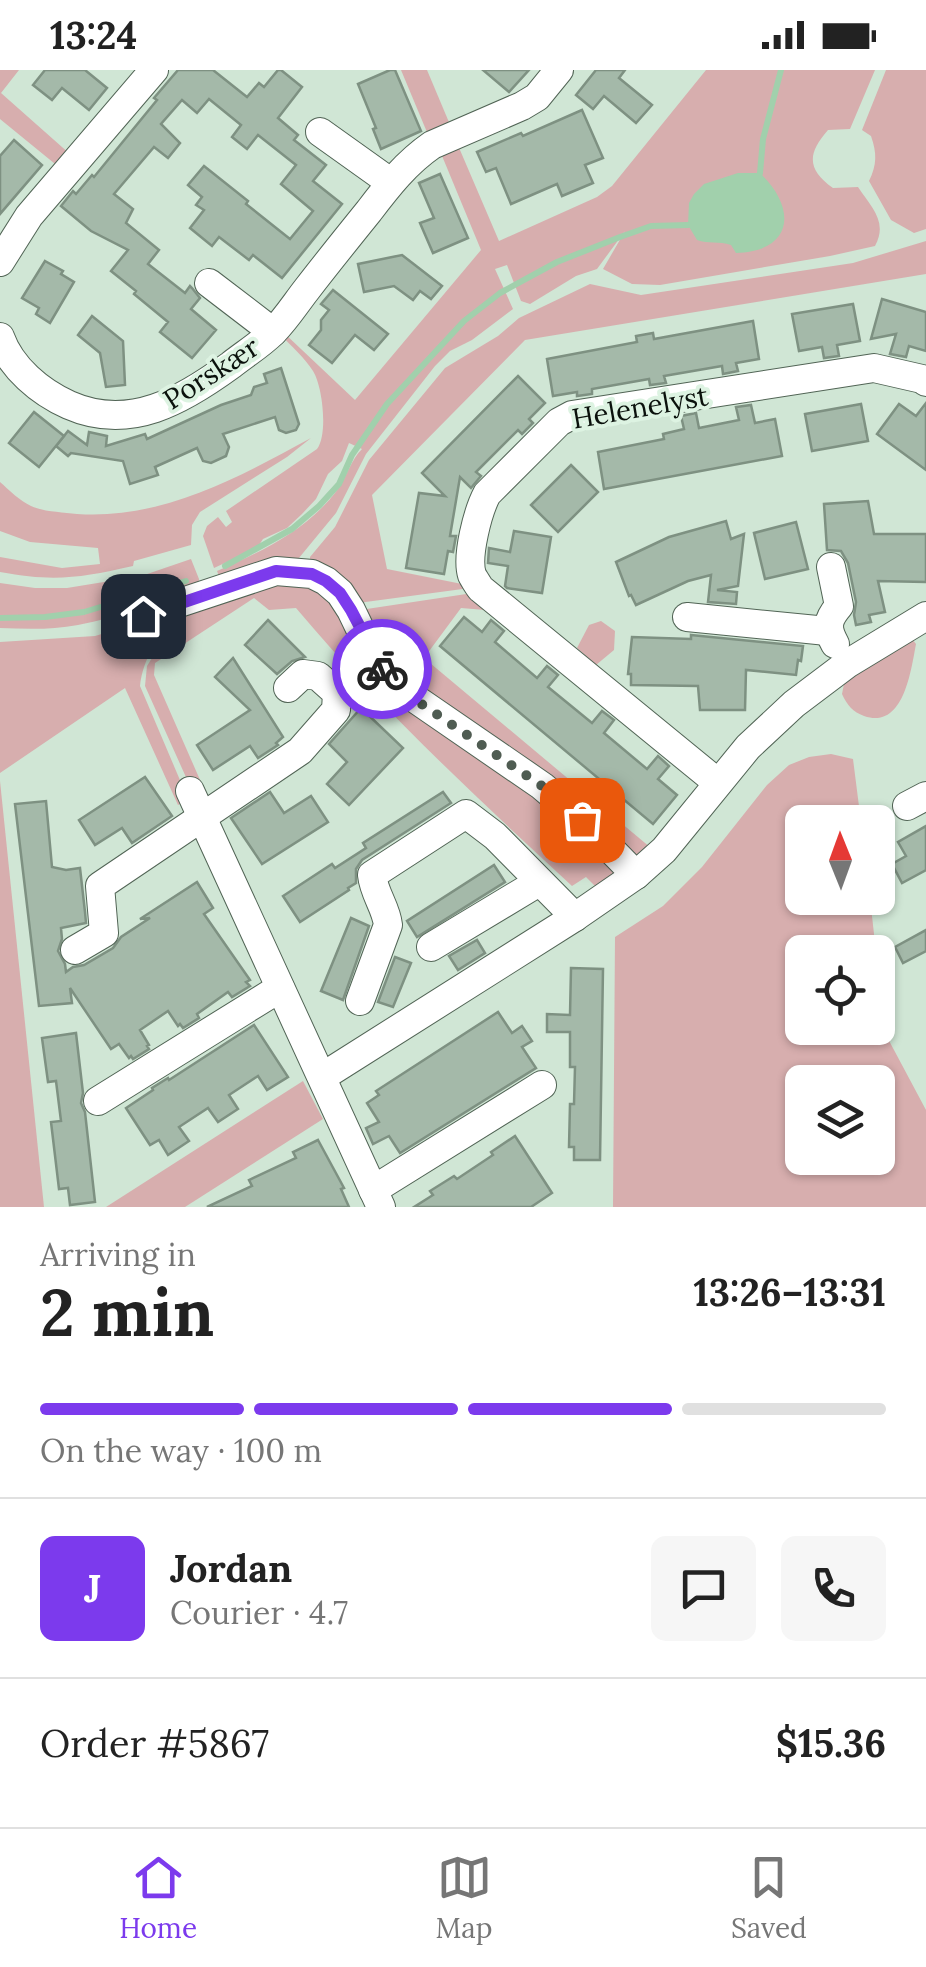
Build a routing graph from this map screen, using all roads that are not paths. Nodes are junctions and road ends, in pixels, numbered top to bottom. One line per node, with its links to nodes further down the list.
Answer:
1 (154, 70): 5 (street)
2 (559, 70): 4 (street, Porskær)
3 (320, 132): 4 (street)
4 (390, 182): 7 (street, Porskær)
5 (0, 262)
6 (210, 283): 7 (street, Porskær)
7 (273, 332): 8 (street, Porskær)
8 (0, 337)
9 (926, 382): 17 (street, Helenelyst)
10 (831, 567): 14 (street)
11 (143, 616): 19 (street)
12 (926, 616): 15 (street)
13 (687, 617): 14 (street)
14 (828, 631): 15 (street)
15 (847, 664): 17 (street)
16 (288, 688): 18 (street)
17 (718, 783): 19 (street)
18 (196, 803): 23 (street); 24 (street)
19 (636, 875): 21 (street)
20 (538, 882): 21 (street); 22 (street); 25 (street)
21 (575, 917): 26 (street)
22 (430, 947)
23 (74, 950)
24 (280, 988): 26 (street); 28 (street)
25 (360, 1001)
26 (322, 1077): 29 (street)
27 (542, 1085): 29 (street)
28 (98, 1101)
29 (377, 1198)

